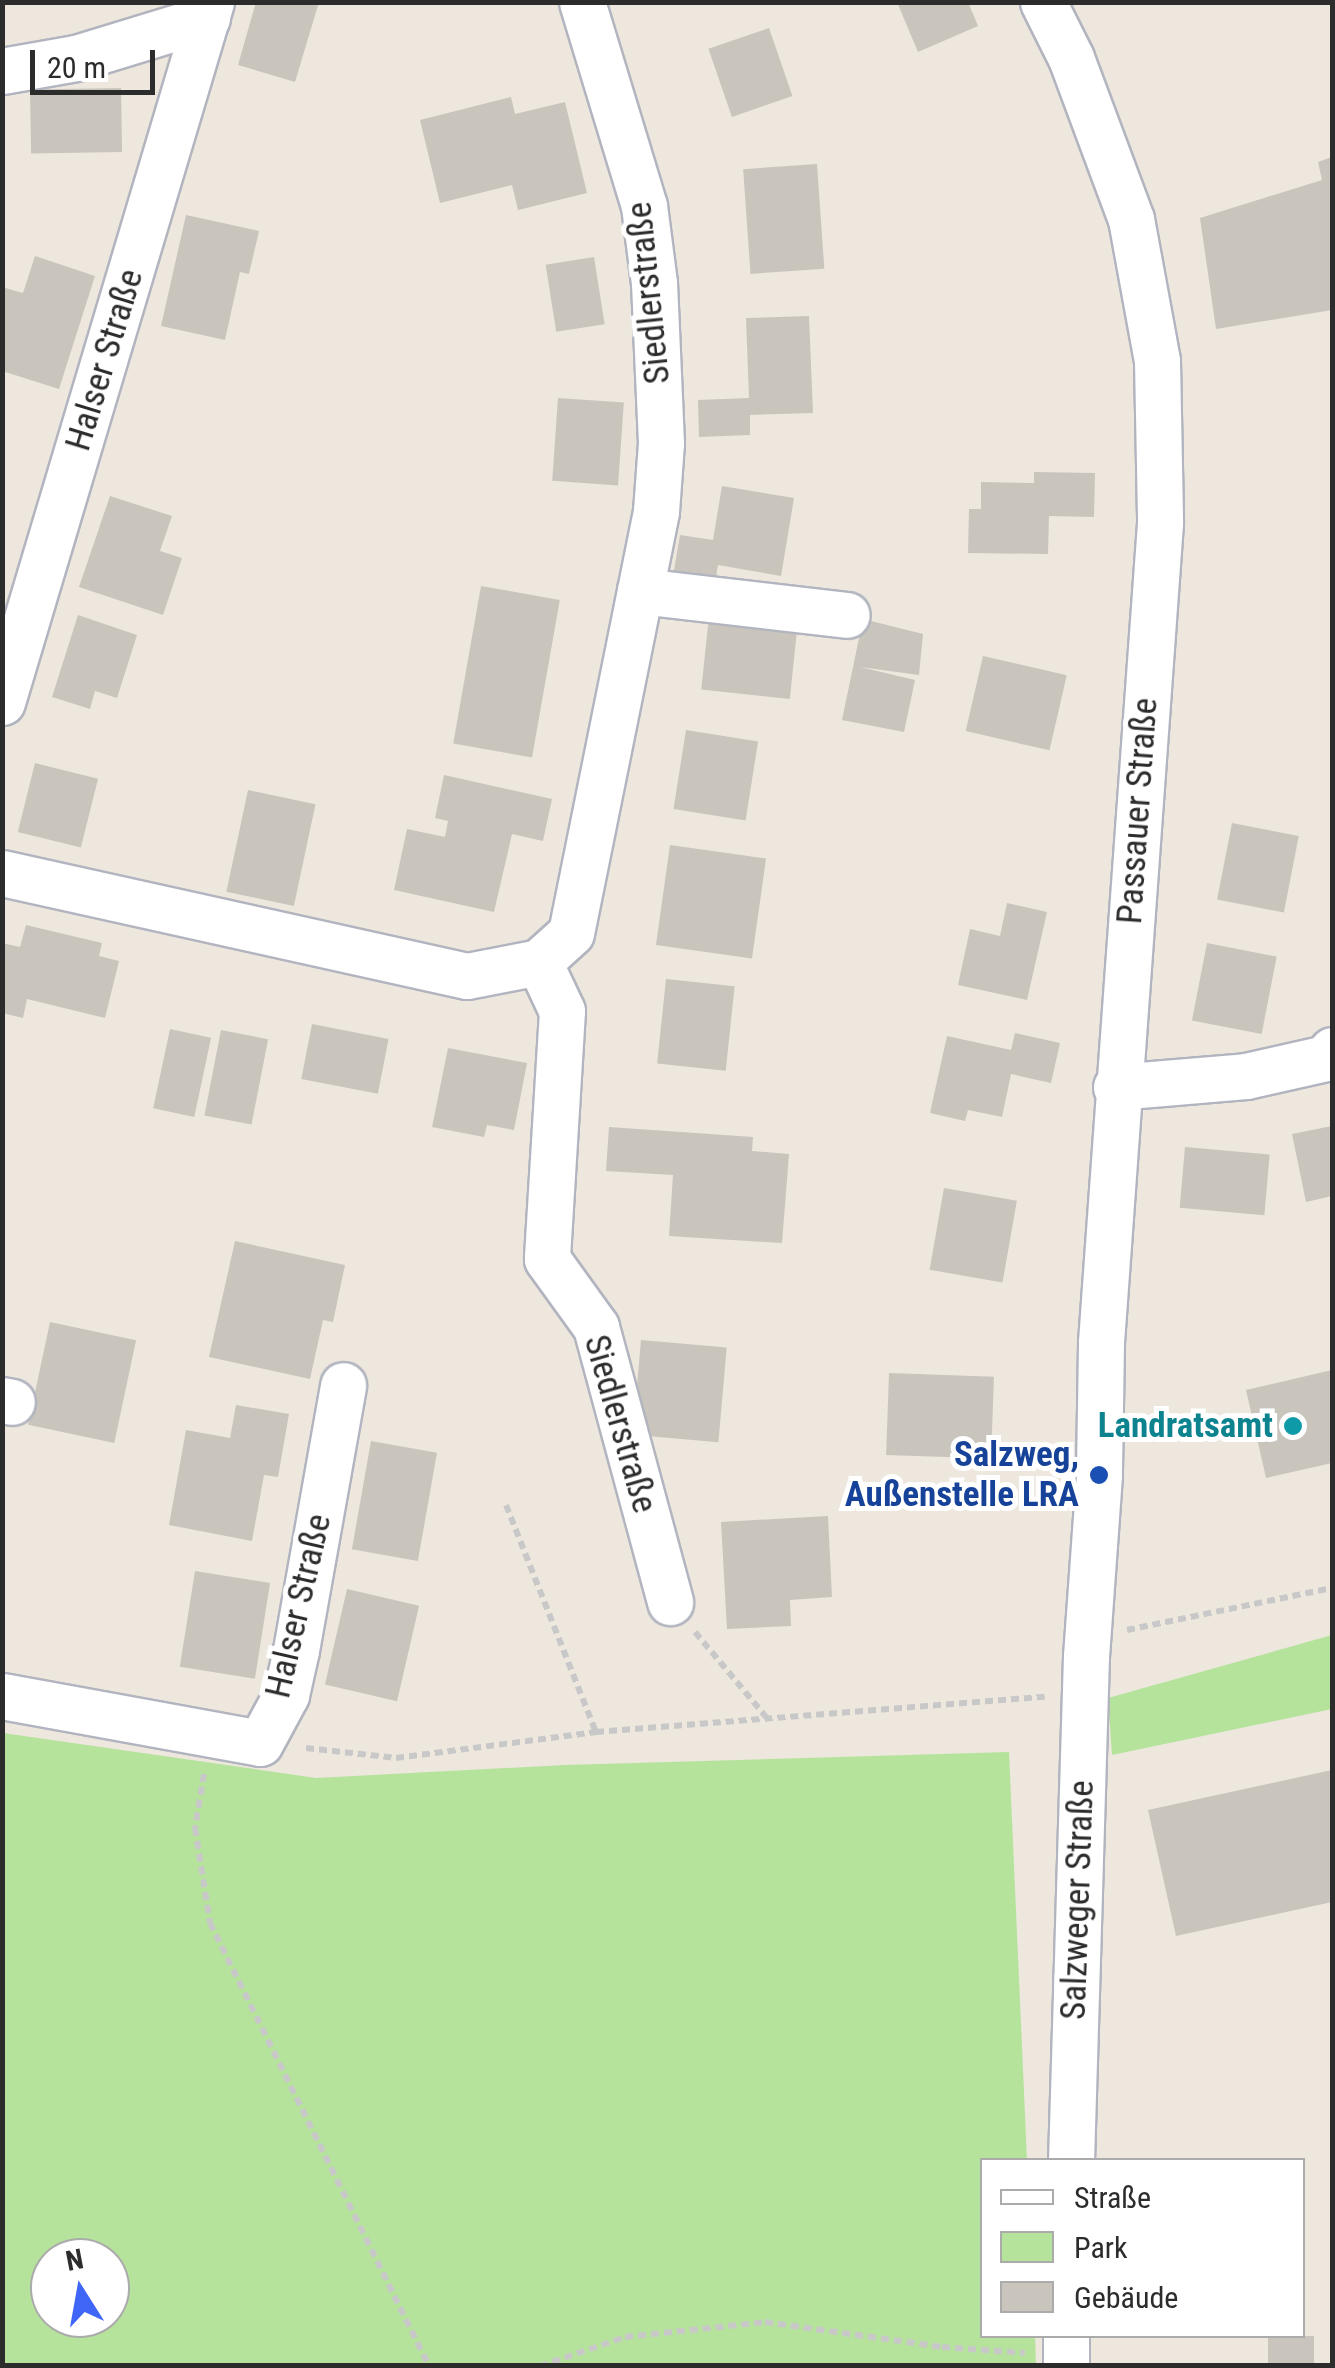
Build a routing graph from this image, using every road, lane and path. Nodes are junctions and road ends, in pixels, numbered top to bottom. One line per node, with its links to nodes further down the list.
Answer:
1 (582, 2): 5 (street, Siedlerstraße)
2 (1043, 2): 11 (street, Passauer Straße)
3 (209, 10): 4 (street, Halser Straße); 7 (street, Halser Straße)
4 (2, 72)
5 (640, 591): 6 (street); 9 (street, Siedlerstraße)
6 (847, 615)
7 (2, 702)
8 (2, 873): 9 (street)
9 (539, 962): 15 (street, Siedlerstraße)
10 (1332, 1050): 11 (street)
11 (1116, 1087): 16 (street, Passauer Straße)
12 (343, 1385): 22 (street, Halser Straße)
13 (506, 1505): 20 (path)
14 (1332, 1588): 16 (path)
15 (670, 1602): 19 (path)
16 (1087, 1639): 17 (street, Salzweger Straße)
17 (1084, 1694): 19 (path); 23 (street, Salzweger Straße)
18 (2, 1696): 21 (street, Halser Straße)
19 (768, 1720): 20 (path)
20 (596, 1732): 22 (path)
21 (211, 1734): 22 (street, Halser Straße); 25 (path)
22 (260, 1743)
23 (1071, 2158)
24 (1066, 2352): 26 (path)
25 (429, 2366)
26 (540, 2366)

